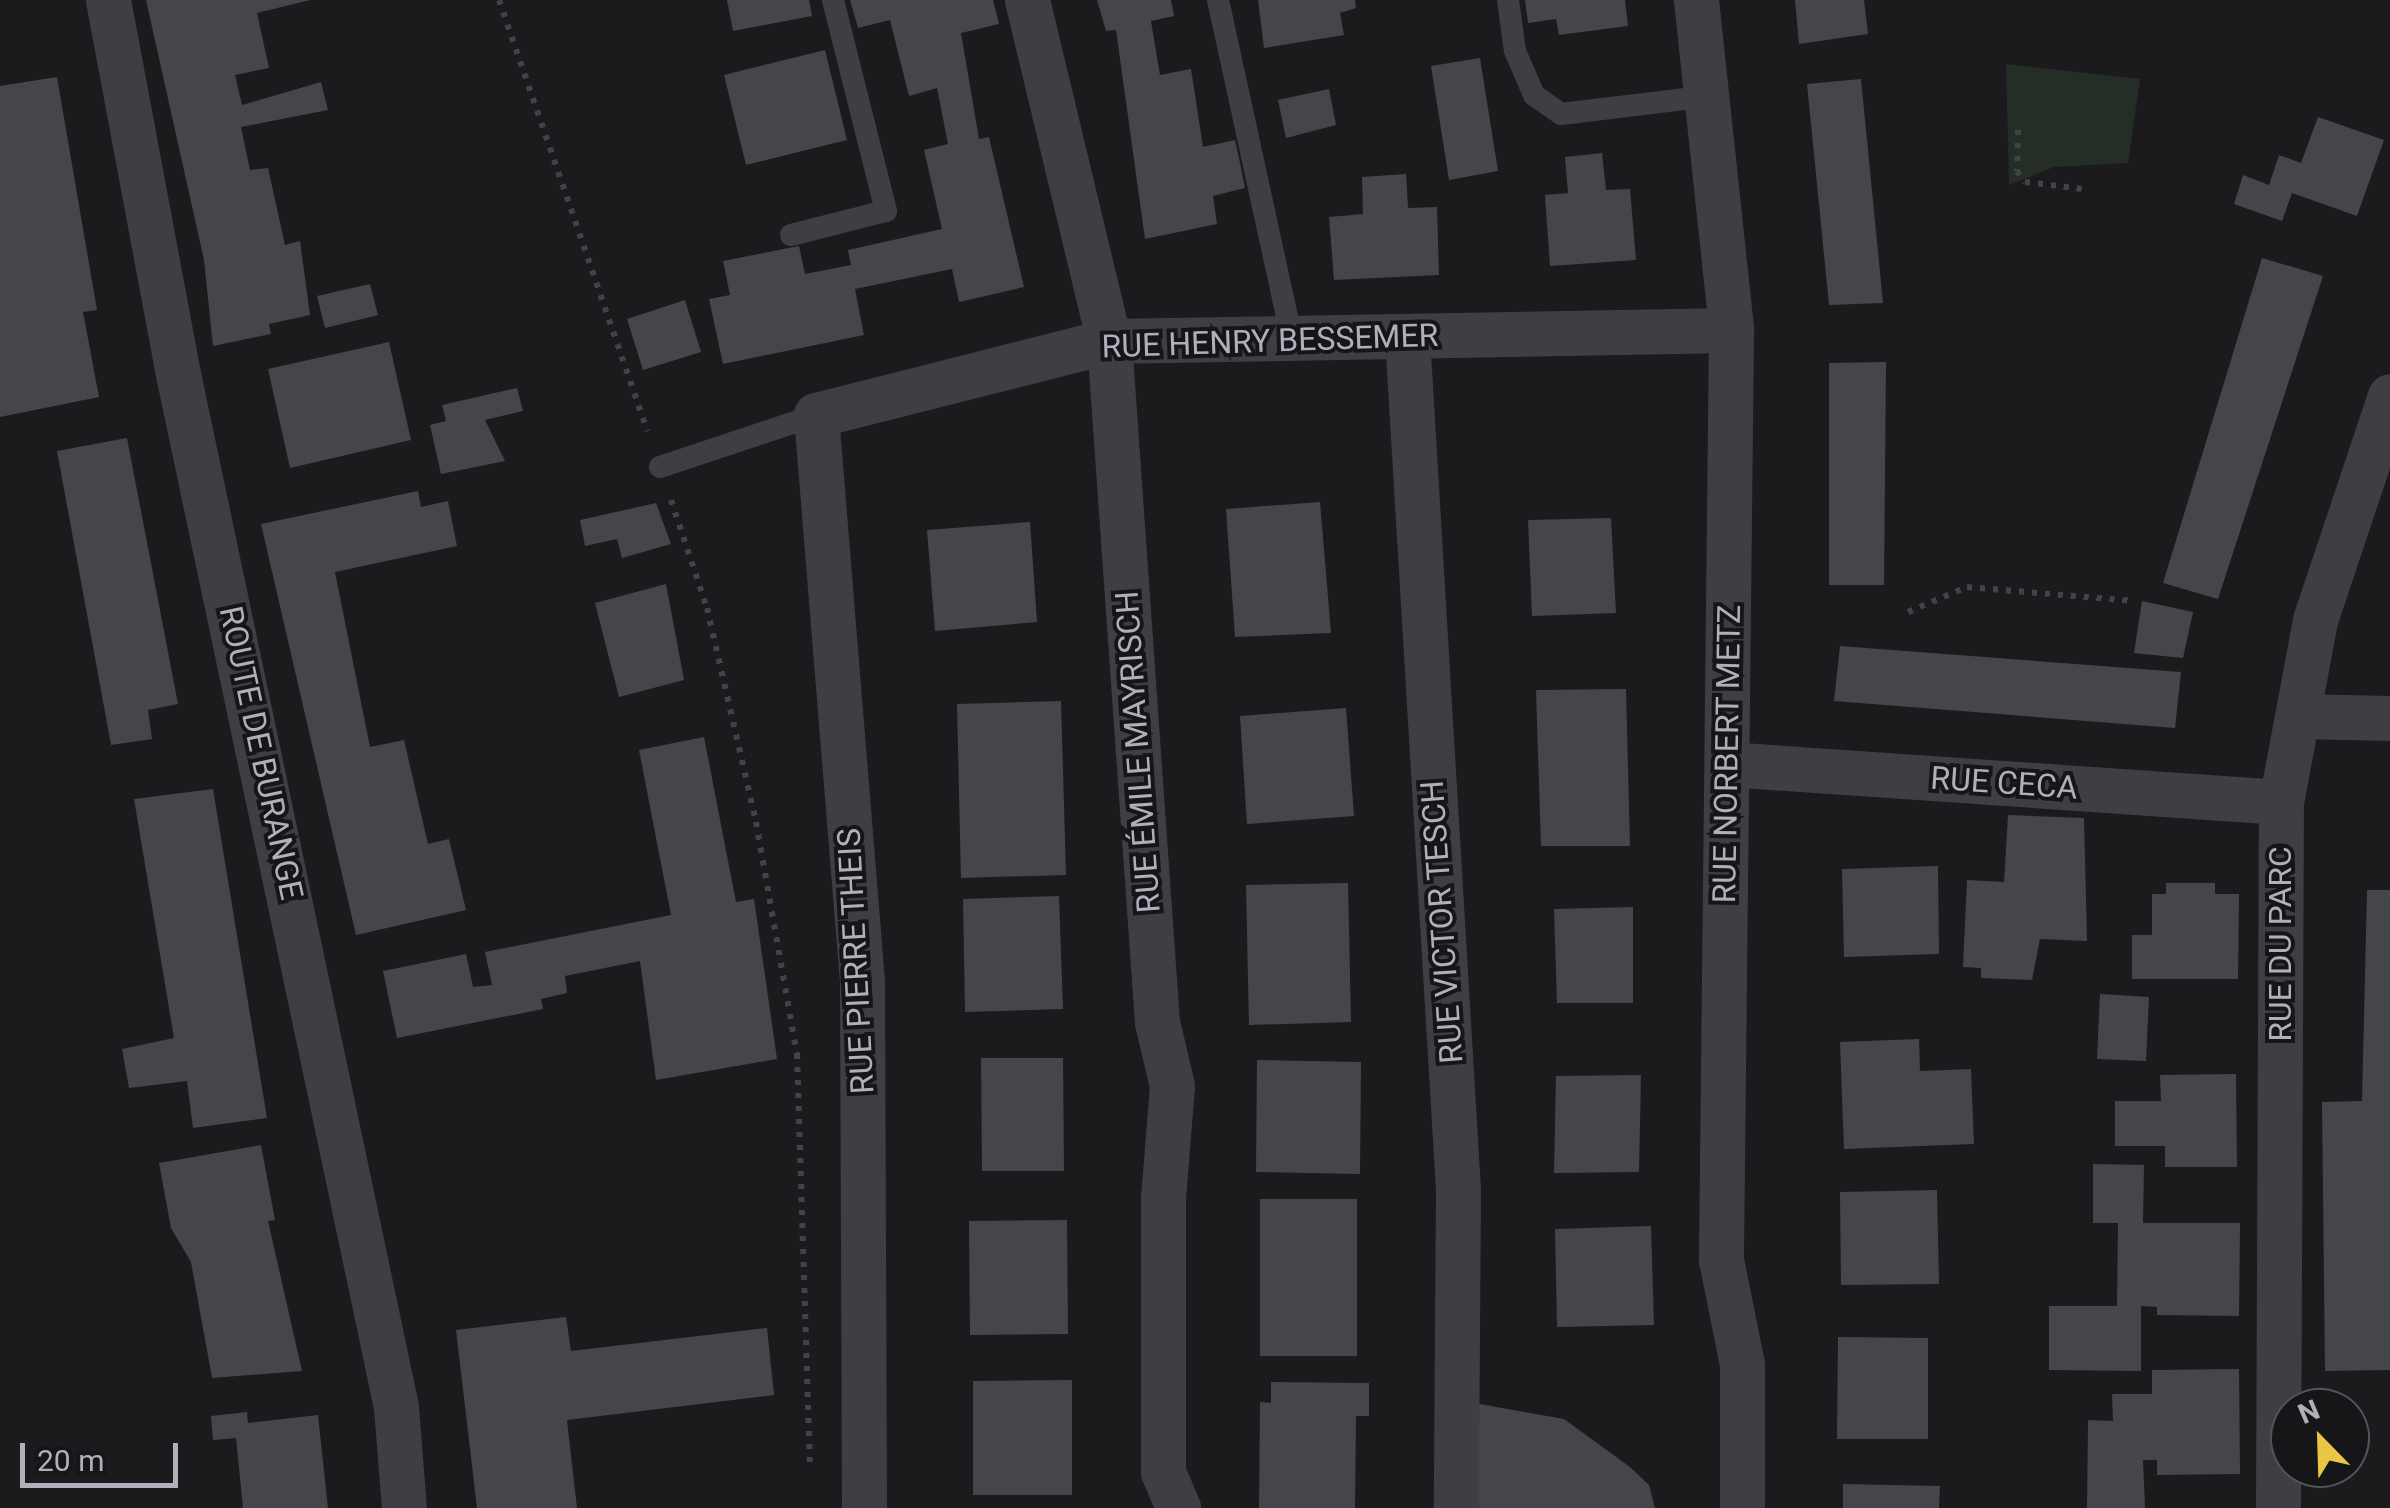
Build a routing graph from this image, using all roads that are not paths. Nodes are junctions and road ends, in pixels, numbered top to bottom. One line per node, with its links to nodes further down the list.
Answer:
1 (108, 0): 20 (street, ROUTE DE BURANGE)
2 (833, 0): 8 (lane)
3 (1027, 0): 12 (street, RUE ÉMILE MAYRISCH)
4 (1218, 0): 11 (lane)
5 (1508, 0): 7 (lane)
6 (1696, 0): 7 (street, RUE NORBERT METZ)
7 (1709, 96): 9 (street, RUE NORBERT METZ)
8 (790, 235)
9 (1731, 330): 10 (street, RUE HENRY BESSEMER); 18 (street, RUE NORBERT METZ)
10 (1406, 336): 11 (street, RUE HENRY BESSEMER); 23 (street, RUE VICTOR TESCH)
11 (1292, 338): 12 (street, RUE HENRY BESSEMER)
12 (1109, 341): 14 (street, RUE HENRY BESSEMER); 22 (street, RUE ÉMILE MAYRISCH)
13 (2390, 396): 16 (street, RUE DU PARC)
14 (816, 415): 15 (lane); 21 (street, RUE PIERRE THEIS)
15 (660, 467)
16 (2298, 716): 17 (street); 19 (street, RUE DU PARC)
17 (2390, 718)
18 (1727, 764): 19 (street, RUE CECA); 24 (street, RUE NORBERT METZ)
19 (2281, 802): 25 (street, RUE DU PARC)
20 (404, 1508)
21 (864, 1508)
22 (1178, 1508)
23 (1456, 1508)
24 (1742, 1508)
25 (2278, 1508)

